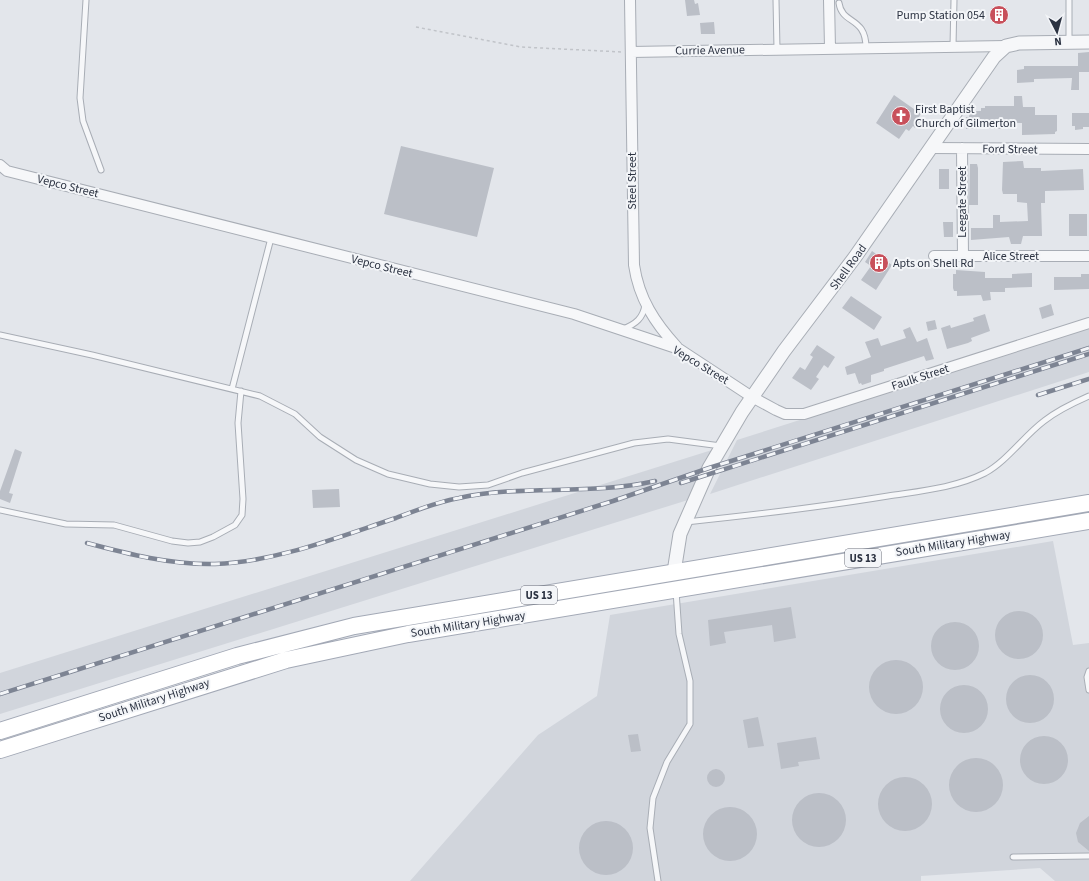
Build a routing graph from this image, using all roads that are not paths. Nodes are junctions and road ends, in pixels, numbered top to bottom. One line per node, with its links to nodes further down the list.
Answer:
1 (86, 0): 19 (lane)
2 (630, 0): 14 (street, Steel Street)
3 (776, 0): 13 (lane)
4 (954, 0): 9 (lane)
5 (1069, 0): 7 (lane)
6 (834, 2): 11 (street); 12 (lane)
7 (1069, 42): 8 (street); 10 (street)
8 (1089, 42)
9 (953, 46): 10 (street, Currie Avenue); 12 (street, Currie Avenue)
10 (1006, 46): 15 (street, Shell Road)
11 (830, 48): 12 (street, Currie Avenue); 13 (street, Currie Avenue)
12 (866, 48)
13 (777, 49): 14 (street, Currie Avenue)
14 (632, 52): 24 (street, Steel Street)
15 (931, 148): 16 (street, Ford Street); 32 (street, Shell Road)
16 (962, 148): 17 (street, Ford Street); 22 (street, Leegate Street)
17 (1089, 149)
18 (2, 168): 20 (street, Vepco Street)
19 (101, 170)
20 (271, 238): 26 (street, Vepco Street); 29 (lane)
21 (934, 256): 22 (street, Alice Street)
22 (963, 256): 23 (street, Alice Street)
23 (1089, 256)
24 (645, 304): 26 (lane); 28 (street, Steel Street)
25 (1089, 323): 32 (street, Faulk Street)
26 (623, 329): 28 (street, Vepco Street)
27 (0, 335): 29 (lane)
28 (679, 349): 32 (street, Vepco Street)
29 (232, 389): 30 (lane)
30 (241, 391): 33 (lane); 35 (lane)
31 (1089, 396): 37 (lane)
32 (752, 397): 33 (street, Shell Road)
33 (722, 446): 37 (street, Shell Road)
34 (1089, 503): 38 (main road, South Military Highway / US 13)
35 (0, 510)
36 (1089, 521): 38 (main road, South Military Highway / US 13)
37 (685, 522): 38 (street, Shell Road)
38 (675, 581): 41 (main road, South Military Highway / US 13); 42 (main road, South Military Highway / US 13); 45 (lane)
39 (1089, 671): 40 (lane)
40 (1089, 690)
41 (0, 731)
42 (0, 750)
43 (1089, 856): 44 (lane)
44 (1012, 857)
45 (658, 881)

